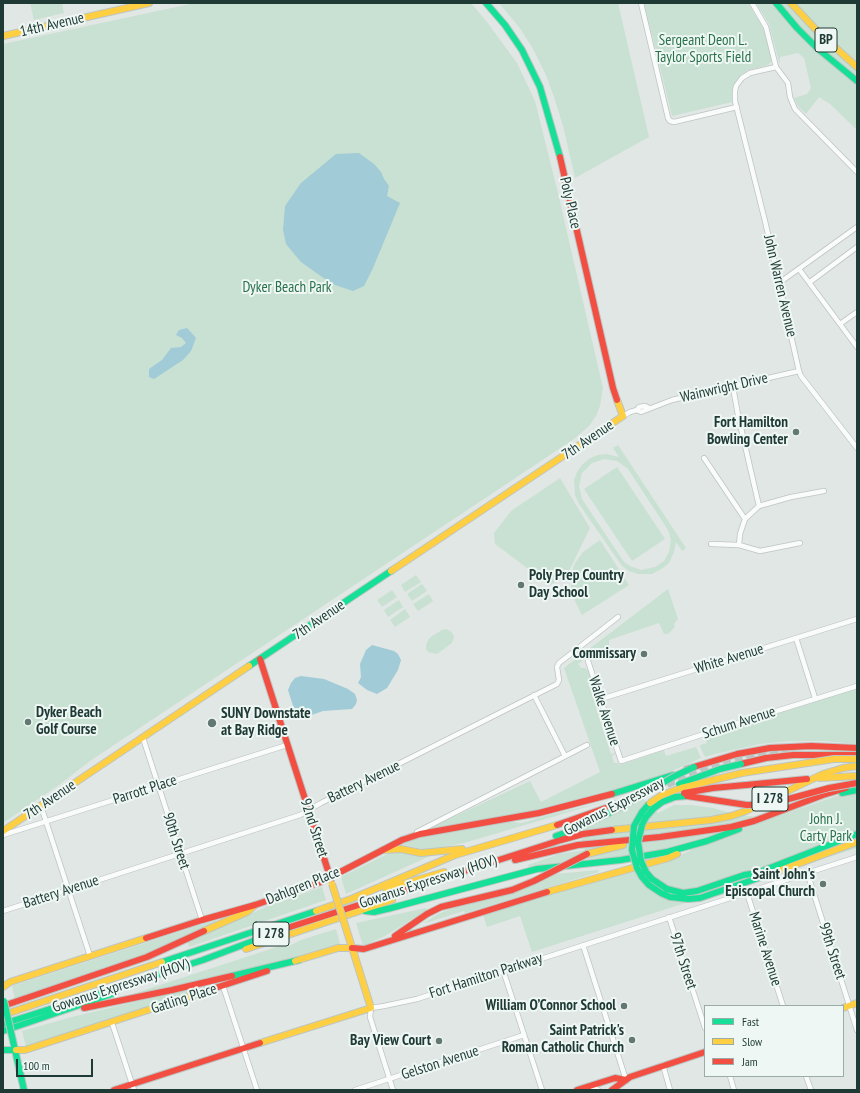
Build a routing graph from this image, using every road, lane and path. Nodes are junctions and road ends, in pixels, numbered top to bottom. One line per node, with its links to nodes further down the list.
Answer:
1 (149, 3): 7 (main road, 14th Avenue)
2 (486, 3): 24 (main road, Poly Place)
3 (641, 3): 11 (street)
4 (752, 3): 8 (street)
5 (776, 3): 10 (main road, BP)
6 (791, 3): 9 (main road, BP)
7 (3, 36)
8 (776, 67): 11 (street, John Warren Avenue); 12 (street)
9 (857, 67)
10 (857, 81)
11 (737, 106): 17 (street, John Warren Avenue)
12 (857, 172)
13 (857, 227): 15 (street)
14 (857, 247): 16 (street)
15 (799, 269): 16 (street); 17 (street)
16 (810, 282): 19 (street)
17 (779, 283): 21 (street, John Warren Avenue)
18 (857, 312): 19 (street)
19 (840, 324): 20 (street)
20 (857, 348)
21 (799, 371): 22 (street, Wainwright Drive); 25 (street, John Warren Avenue)
22 (733, 387): 23 (street, Wainwright Drive); 28 (street)
23 (637, 411): 24 (street, 7th Avenue)
24 (623, 416): 36 (main road, 7th Avenue)
25 (857, 448)
26 (704, 458): 29 (street)
27 (824, 491): 28 (street)
28 (759, 506): 29 (street)
29 (746, 519): 32 (street)
30 (800, 543): 32 (street)
31 (710, 544): 32 (street)
32 (739, 546)
33 (618, 617): 39 (street, Battery Avenue)
34 (857, 619): 35 (street, White Avenue)
35 (796, 638): 40 (street); 41 (street, White Avenue)
36 (260, 659): 42 (main road, 7th Avenue); 43 (main road, 92nd Street)
37 (588, 661): 41 (street, Walke Avenue)
38 (857, 686): 40 (street, Schum Avenue)
39 (534, 695): 47 (street); 59 (street, Battery Avenue)
40 (815, 698): 49 (street, Schum Avenue)
41 (601, 699): 49 (street, Walke Avenue)
42 (143, 738): 54 (street, 90th Street); 58 (main road, 7th Avenue)
43 (287, 745): 54 (street, Parrott Place); 59 (main road, 92nd Street)
44 (587, 745): 47 (street, Dahlgren Place)
45 (857, 748): 51 (main road, Gowanus Expressway / I 278)
46 (857, 755): 73 (main road, bridge)
47 (565, 756): 65 (street, Dahlgren Place)
48 (857, 759): 73 (main road, bridge)
49 (621, 762)
50 (857, 766): 100 (main road, Gowanus Expressway (HOV) / I 278, bridge)
51 (694, 767): 65 (main road, bridge); 78 (main road, Gowanus Expressway / I 278, bridge)
52 (857, 776): 72 (main road, bridge)
53 (857, 783): 72 (main road, bridge)
54 (159, 786): 60 (street, Parrott Place); 70 (street, 90th Street)
55 (857, 786): 64 (main road, Gowanus Expressway / I 278)
56 (857, 790): 66 (main road, Gowanus Expressway / I 278)
57 (620, 803): 68 (main road, Gowanus Expressway / I 278)
58 (42, 806): 60 (street); 61 (main road, 7th Avenue)
59 (308, 810): 70 (street, Battery Avenue); 75 (main road, 92nd Street)
60 (47, 822): 63 (street, Parrott Place); 76 (street)
61 (3, 832)
62 (857, 834): 72 (main road)
63 (3, 835)
64 (660, 837): 80 (main road, Gowanus Expressway / I 278); 84 (main road, bridge)
65 (402, 840): 69 (main road, Dahlgren Place)
66 (707, 840): 80 (main road, Gowanus Expressway / I 278); 84 (main road)
67 (857, 842): 73 (main road)
68 (490, 844): 69 (main road); 78 (main road, Gowanus Expressway / I 278)
69 (383, 850): 75 (main road, Dahlgren Place)
70 (180, 854): 76 (street, Battery Avenue); 83 (street, 90th Street)
71 (857, 857): 74 (street, Fort Hamilton Parkway)
72 (757, 872)
73 (773, 872)
74 (807, 872): 77 (street, Fort Hamilton Parkway); 95 (street, 99th Street)
75 (330, 877): 79 (main road, Dahlgren Place); 86 (main road, 92nd Street, bridge)
76 (69, 889): 81 (street, Battery Avenue); 87 (street)
77 (747, 893): 82 (street, Fort Hamilton Parkway); 94 (street, Marine Avenue)
78 (351, 899): 98 (main road, Gowanus Expressway / I 278)
79 (255, 905): 83 (main road, Dahlgren Place); 92 (main road)
80 (360, 910): 97 (main road, Gowanus Expressway / I 278)
81 (3, 911)
82 (669, 917): 85 (street, Fort Hamilton Parkway); 101 (street, 97th Street)
83 (202, 920): 87 (main road, Dahlgren Place)
84 (385, 942): 86 (main road, Gatling Place)
85 (583, 945): 89 (street, Fort Hamilton Parkway); 115 (street)
86 (352, 948): 88 (main road, Gatling Place); 96 (main road, 92nd Street)
87 (90, 956): 91 (main road, Dahlgren Place)
88 (299, 960): 90 (main road, Gatling Place); 97 (main road)
89 (503, 970): 96 (street, Fort Hamilton Parkway); 104 (street)
90 (223, 986): 99 (main road, Gatling Place); 106 (street)
91 (3, 987)
92 (3, 1002): 108 (main road, bridge)
93 (857, 1003): 95 (main road)
94 (783, 1005)
95 (846, 1007): 102 (street, 99th Street)
96 (371, 1008): 106 (main road, Fort Hamilton Parkway); 114 (street, 92nd Street)
97 (58, 1013): 103 (main road, Gowanus Expressway / I 278)
98 (3, 1015)
99 (112, 1023): 108 (main road, Gatling Place); 117 (street)
100 (3, 1024)
101 (704, 1025)
102 (857, 1030)
103 (3, 1031)
104 (524, 1035): 109 (street); 114 (street, Gelston Avenue)
105 (561, 1043): 109 (street)
106 (244, 1048): 117 (main road, Fort Hamilton Parkway); 120 (street)
107 (3, 1050): 108 (main road, Gatling Place)
108 (16, 1050): 118 (main road)
109 (530, 1052): 123 (street)
110 (704, 1052): 111 (main road)
111 (663, 1065): 115 (main road); 127 (street)
112 (730, 1077): 128 (street)
113 (806, 1077): 129 (street)
114 (390, 1079): 121 (street, Gelston Avenue); 122 (street, 92nd Street)
115 (626, 1080): 116 (main road); 126 (main road)
116 (591, 1086): 124 (main road); 125 (street)
117 (133, 1087): 119 (main road, Fort Hamilton Parkway)
118 (24, 1090)
119 (114, 1090)
120 (257, 1090)
121 (355, 1090)
122 (393, 1090)
123 (542, 1090)
124 (577, 1090)
125 (598, 1090)
126 (612, 1090)
127 (670, 1090)
128 (734, 1090)
129 (810, 1090)

